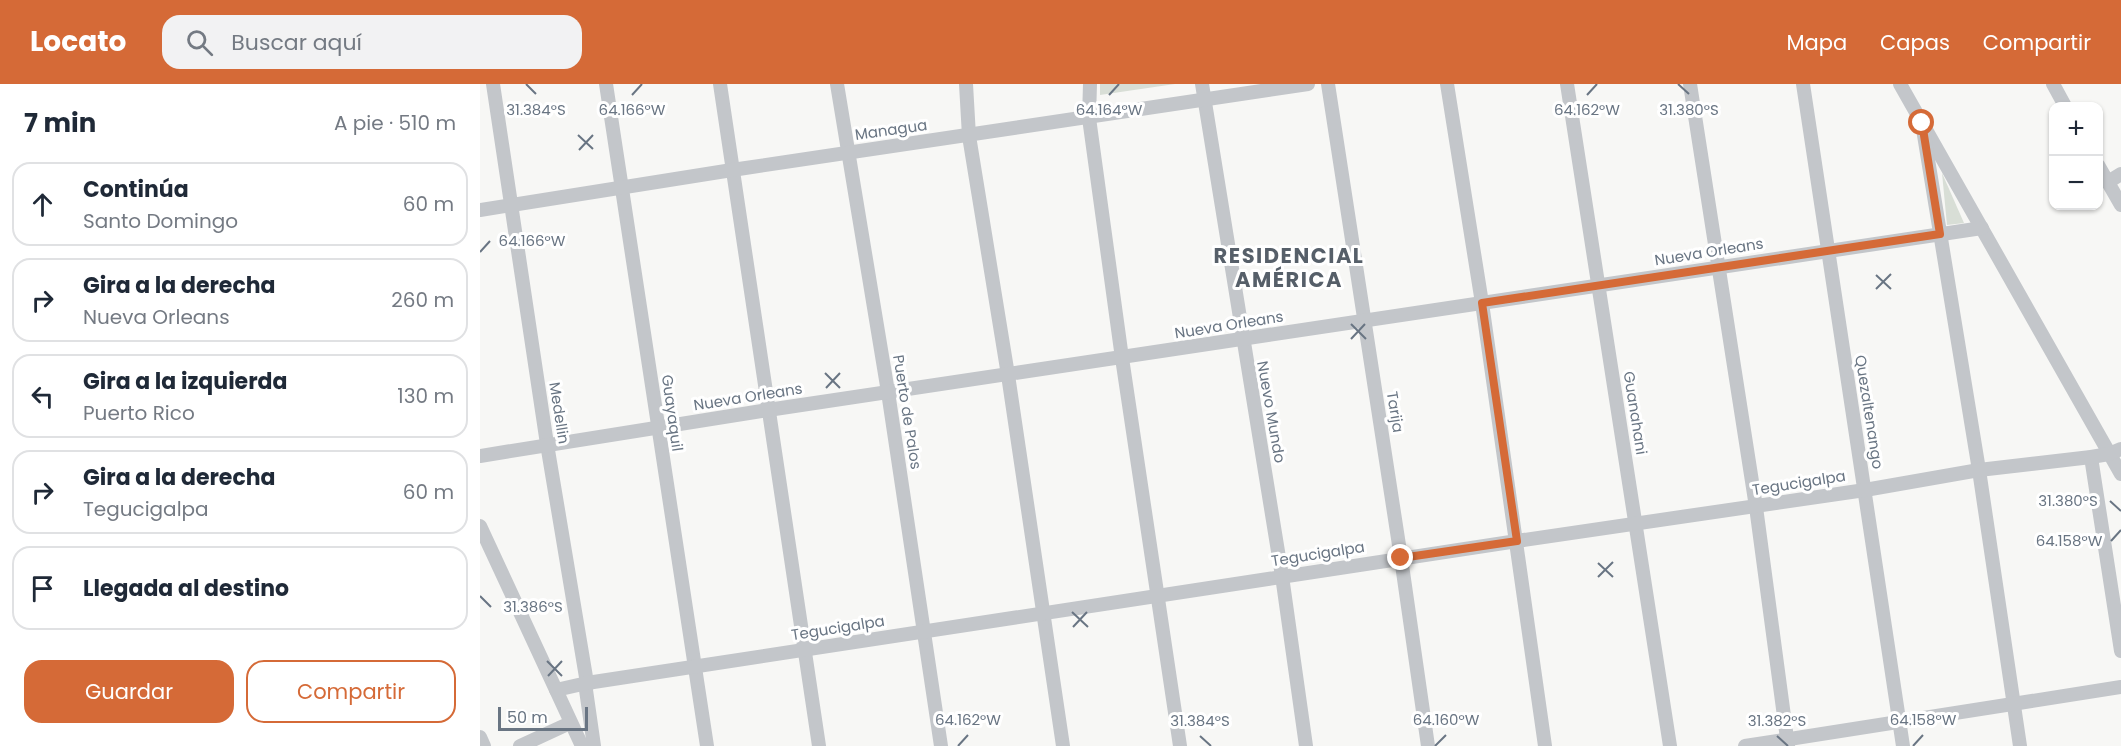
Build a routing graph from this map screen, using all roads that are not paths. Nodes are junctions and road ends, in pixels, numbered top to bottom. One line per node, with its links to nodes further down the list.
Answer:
1 (493, 84): 29 (street, Medellin)
2 (606, 84): 28 (street, Guayaquil)
3 (720, 84): 24 (street)
4 (837, 84): 19 (street, Puerto de Palos)
5 (843, 84): 19 (street)
6 (966, 84): 22 (street)
7 (1090, 84): 20 (street)
8 (1202, 84): 17 (street, Nuevo Mundo)
9 (1308, 84): 17 (street, Managua)
10 (1328, 84): 38 (street, Tarija)
11 (1447, 84): 37 (street)
12 (1567, 84): 36 (street, Guanahani)
13 (1690, 84): 35 (street)
14 (1803, 84): 34 (street, Quezaltenango)
15 (1900, 84): 21 (street)
16 (2054, 85): 18 (street)
17 (1205, 101): 20 (street, Managua); 39 (street, Nuevo Mundo)
18 (2063, 102)
19 (841, 109): 23 (street, Puerto de Palos)
20 (1089, 118): 22 (street, Managua); 40 (street)
21 (1922, 123): 32 (street); 33 (street)
22 (969, 136): 23 (street, Managua); 41 (street)
23 (849, 153): 24 (street, Managua); 42 (street, Puerto de Palos)
24 (732, 170): 28 (street, Managua); 43 (street)
25 (2103, 174): 27 (street)
26 (2121, 174): 27 (street)
27 (2108, 182): 30 (street)
28 (622, 187): 29 (street, Managua); 44 (street, Guayaquil)
29 (512, 205): 31 (street, Managua); 45 (street, Medellin)
30 (2121, 205)
31 (480, 210)
32 (1982, 228): 33 (street, Nueva Orleans); 46 (street)
33 (1940, 234): 34 (street, Nueva Orleans); 49 (street)
34 (1827, 250): 35 (street, Nueva Orleans); 51 (street, Quezaltenango)
35 (1720, 267): 36 (street, Nueva Orleans); 52 (street)
36 (1598, 285): 37 (street, Nueva Orleans); 53 (street, Guanahani)
37 (1482, 303): 38 (street, Nueva Orleans); 55 (street)
38 (1364, 320): 39 (street, Nueva Orleans); 56 (street, Tarija)
39 (1242, 339): 40 (street, Nueva Orleans); 57 (street, Nuevo Mundo)
40 (1122, 358): 41 (street, Nueva Orleans); 58 (street)
41 (1008, 375): 42 (street, Nueva Orleans); 59 (street)
42 (888, 392): 43 (street, Nueva Orleans); 60 (street, Puerto de Palos)
43 (768, 410): 44 (street, Nueva Orleans); 61 (street)
44 (658, 427): 45 (street, Nueva Orleans); 63 (street, Guayaquil)
45 (547, 444): 47 (street, Nueva Orleans); 64 (street, Medellin)
46 (2115, 452): 48 (street, Tegucigalpa); 50 (street)
47 (480, 456)
48 (2091, 457): 49 (street, Tegucigalpa); 62 (street)
49 (1979, 470): 51 (street, Tegucigalpa); 67 (street)
50 (2121, 474)
51 (1865, 490): 52 (street, Tegucigalpa); 68 (street, Quezaltenango)
52 (1756, 507): 53 (street, Tegucigalpa); 71 (street)
53 (1635, 524): 55 (street, Tegucigalpa); 84 (street, Guanahani)
54 (480, 526): 66 (street)
55 (1517, 541): 56 (street, Tegucigalpa); 83 (street)
56 (1401, 558): 57 (street, Tegucigalpa); 82 (street, Tarija)
57 (1282, 576): 58 (street, Tegucigalpa); 81 (street, Nuevo Mundo)
58 (1158, 596): 59 (street, Tegucigalpa); 80 (street)
59 (1042, 613): 60 (street, Tegucigalpa); 79 (street)
60 (924, 632): 61 (street, Tegucigalpa); 78 (street, Puerto de Palos)
61 (804, 650): 63 (street, Tegucigalpa); 77 (street)
62 (2121, 651)
63 (694, 667): 64 (street, Tegucigalpa); 76 (street, Guayaquil)
64 (587, 683): 66 (street, Tegucigalpa); 75 (street, Medellin)
65 (2121, 687): 67 (street)
66 (556, 690): 69 (street)
67 (2013, 703): 68 (street); 87 (street)
68 (1899, 721): 71 (street); 86 (street, Quezaltenango)
69 (570, 723): 73 (street); 74 (street)
70 (480, 737): 72 (street)
71 (1787, 743): 85 (street)
72 (484, 746)
73 (520, 746)
74 (582, 746)
75 (594, 746)
76 (706, 746)
77 (819, 746)
78 (941, 746)
79 (1063, 746)
80 (1180, 746)
81 (1306, 746)
82 (1428, 746)
83 (1545, 746)
84 (1670, 746)
85 (1745, 746)
86 (1903, 746)
87 (2020, 746)

